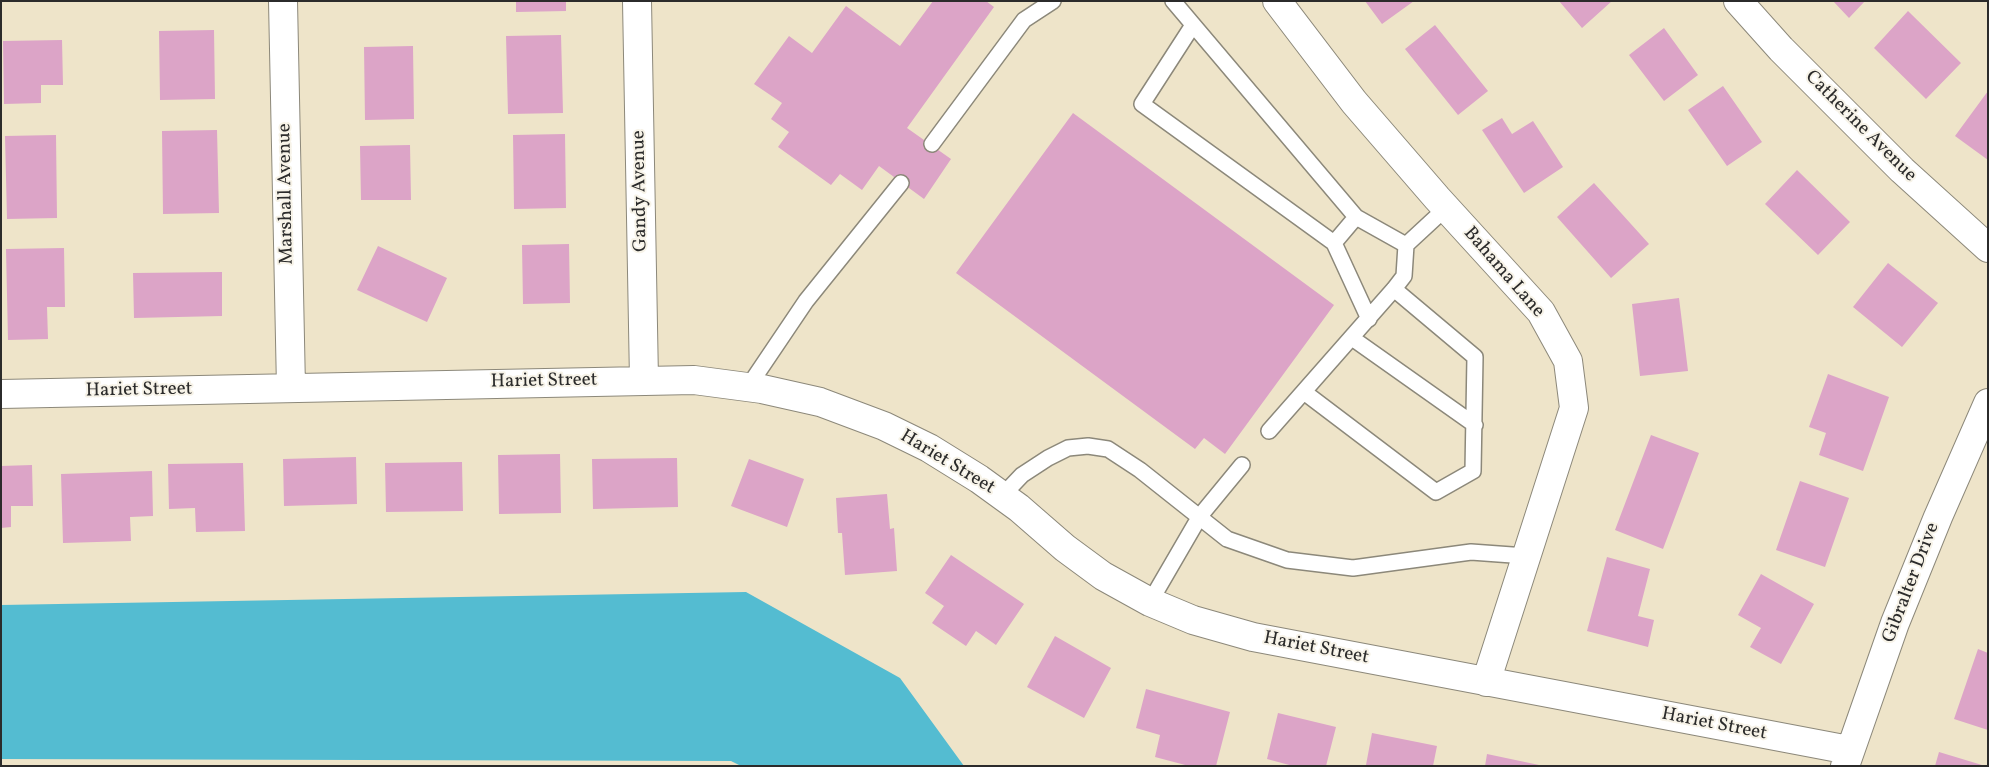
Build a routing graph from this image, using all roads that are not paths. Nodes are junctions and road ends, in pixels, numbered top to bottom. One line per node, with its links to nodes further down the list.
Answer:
1 (283, 1): 20 (street, Marshall Avenue)
2 (637, 1): 18 (street, Gandy Avenue)
3 (1053, 1): 8 (lane)
4 (1173, 1): 7 (lane)
5 (1277, 1): 10 (street, Bahama Lane)
6 (1738, 1): 14 (street, Catherine Avenue)
7 (1193, 25): 11 (lane); 12 (lane)
8 (932, 144)
9 (900, 183): 19 (lane)
10 (1446, 208): 13 (lane); 29 (street, Bahama Lane)
11 (1356, 217): 12 (lane); 13 (lane)
12 (1334, 243): 16 (lane)
13 (1406, 245): 15 (lane)
14 (1988, 248)
15 (1394, 289): 16 (lane); 24 (lane)
16 (1368, 319): 17 (lane)
17 (1352, 338): 21 (lane); 24 (lane)
18 (644, 380): 19 (street, Hariet Street); 20 (street, Hariet Street)
19 (748, 387): 27 (street, Hariet Street)
20 (291, 388): 22 (street, Hariet Street)
21 (1304, 392): 24 (lane); 25 (lane)
22 (1, 394)
23 (1988, 403): 32 (street, Gibralter Drive)
24 (1475, 426)
25 (1269, 431)
26 (1242, 466): 28 (lane)
27 (1002, 496): 28 (lane); 30 (street, Hariet Street)
28 (1200, 516): 29 (lane); 30 (lane)
29 (1526, 556): 31 (street, Bahama Lane)
30 (1150, 602): 31 (street, Hariet Street)
31 (1486, 682): 32 (street, Hariet Street)
32 (1847, 758)

